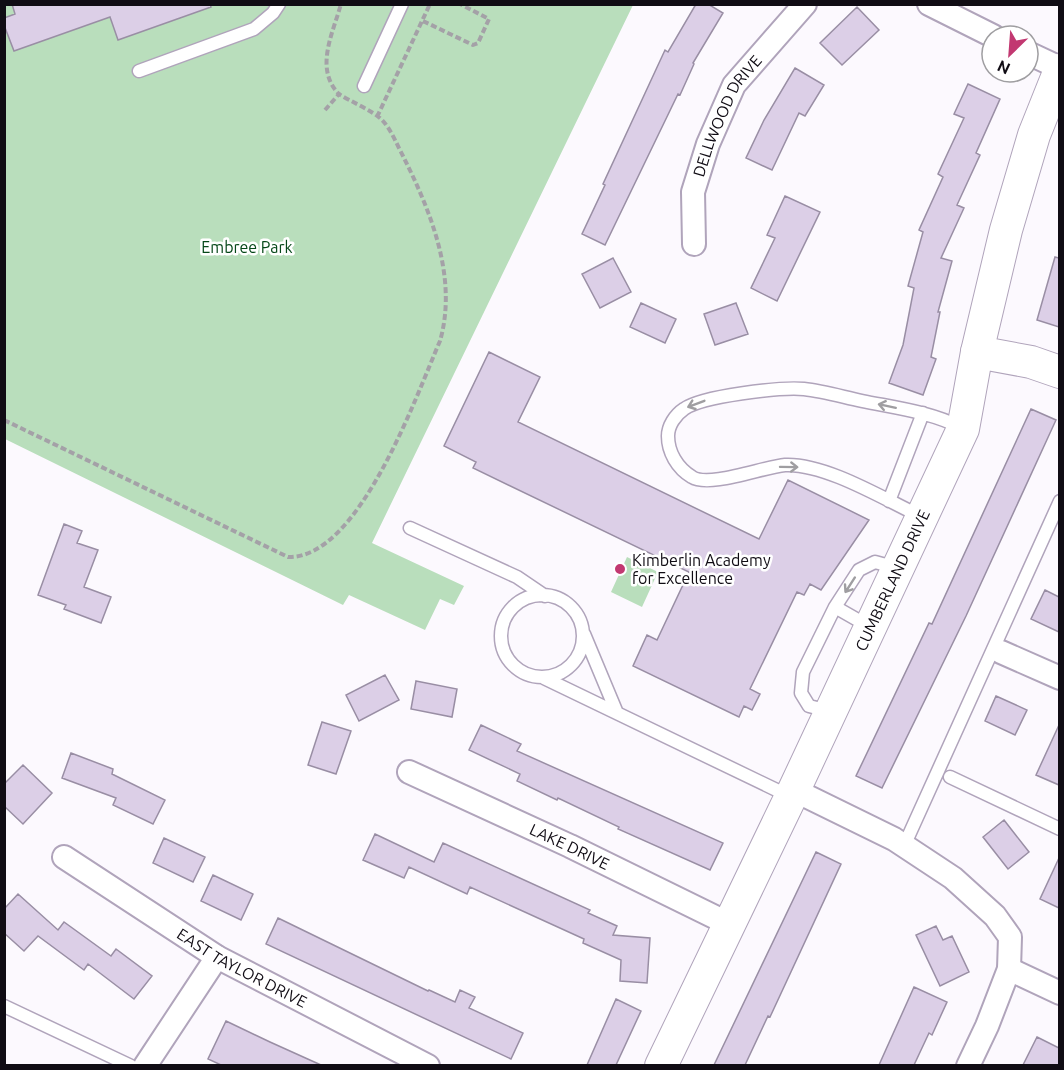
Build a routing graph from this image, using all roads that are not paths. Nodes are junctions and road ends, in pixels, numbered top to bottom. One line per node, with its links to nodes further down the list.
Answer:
1 (279, 4): 9 (lane)
2 (402, 4): 10 (lane)
3 (805, 4): 11 (street, DELLWOOD DRIVE)
4 (929, 4): 5 (street)
5 (952, 10): 6 (street)
6 (980, 28)
7 (1040, 59): 8 (street)
8 (1059, 69): 12 (street, CUMBERLAND DRIVE)
9 (139, 71)
10 (364, 86)
11 (694, 244)
12 (977, 352): 13 (street); 15 (street, CUMBERLAND DRIVE)
13 (1059, 372)
14 (923, 413): 15 (lane); 16 (lane); 16 (lane, one-way to 16)
15 (963, 429): 18 (street, CUMBERLAND DRIVE)
16 (889, 501): 18 (lane)
17 (1059, 501): 34 (lane)
18 (921, 516): 20 (street, CUMBERLAND DRIVE)
19 (410, 528): 21 (lane)
20 (898, 568): 22 (lane, one-way to 22); 23 (street, CUMBERLAND DRIVE)
21 (545, 596): 24 (lane); 26 (lane)
22 (835, 607): 23 (lane); 28 (lane)
23 (870, 627): 28 (street, CUMBERLAND DRIVE)
24 (582, 630): 26 (lane); 29 (lane)
25 (1001, 652): 27 (street)
26 (544, 678): 29 (lane)
27 (1059, 678)
28 (831, 711): 32 (street, CUMBERLAND DRIVE)
29 (617, 713): 32 (lane)
30 (409, 772): 36 (street, LAKE DRIVE)
31 (950, 777): 33 (lane)
32 (792, 793): 34 (street); 36 (street, CUMBERLAND DRIVE)
33 (1059, 829)
34 (904, 846): 38 (street)
35 (64, 857): 37 (street, EAST TAYLOR DRIVE)
36 (729, 924): 44 (street, CUMBERLAND DRIVE)
37 (217, 957): 42 (street); 43 (street, EAST TAYLOR DRIVE)
38 (1009, 969): 39 (street); 45 (street)
39 (1059, 993)
40 (4, 1006): 41 (lane)
41 (131, 1065)
42 (145, 1065)
43 (428, 1065)
44 (661, 1065)
45 (968, 1065)

